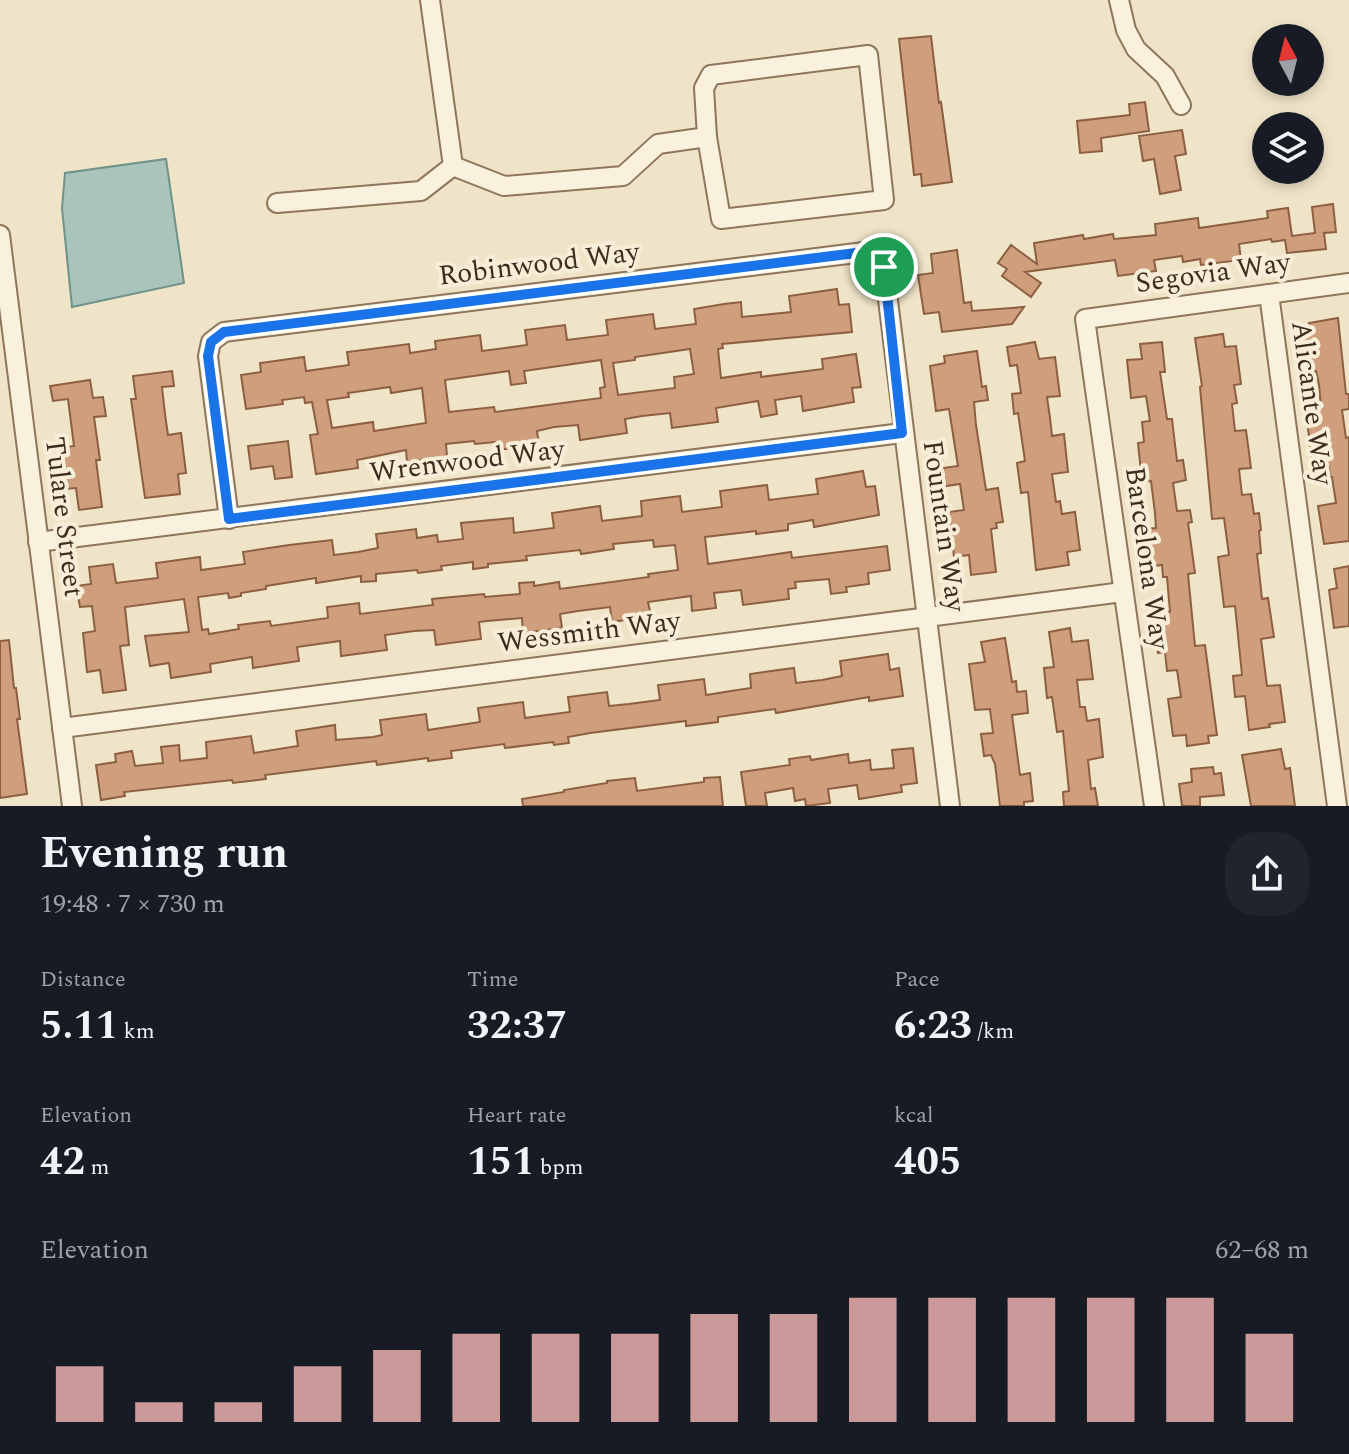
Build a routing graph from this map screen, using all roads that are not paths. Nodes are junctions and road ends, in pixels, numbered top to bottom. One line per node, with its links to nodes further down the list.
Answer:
1 (430, 0): 5 (street)
2 (1119, 0): 3 (street)
3 (1181, 105)
4 (707, 137): 4 (street); 5 (street)
5 (453, 166): 6 (street)
6 (277, 203)
7 (0, 238): 14 (street, Tulare Street)
8 (877, 256): 12 (street, Fountain Way); 13 (street, Robinwood Way)
9 (1349, 283): 10 (street, Segovia Way)
10 (1269, 294): 11 (street, Segovia Way); 21 (street, Alicante Way)
11 (1085, 319): 15 (street, Barcelona Way)
12 (902, 433): 13 (street, Wrenwood Way); 16 (street, Fountain Way)
13 (229, 519): 14 (street, Wrenwood Way)
14 (38, 542): 17 (street, Tulare Street)
15 (1123, 592): 16 (street, Wessmith Way); 20 (street, Barcelona Way)
16 (928, 616): 17 (street, Wessmith Way); 19 (street, Fountain Way)
17 (62, 728): 18 (street, Tulare Street)
18 (72, 806)
19 (950, 806)
20 (1154, 806)
21 (1337, 806)

